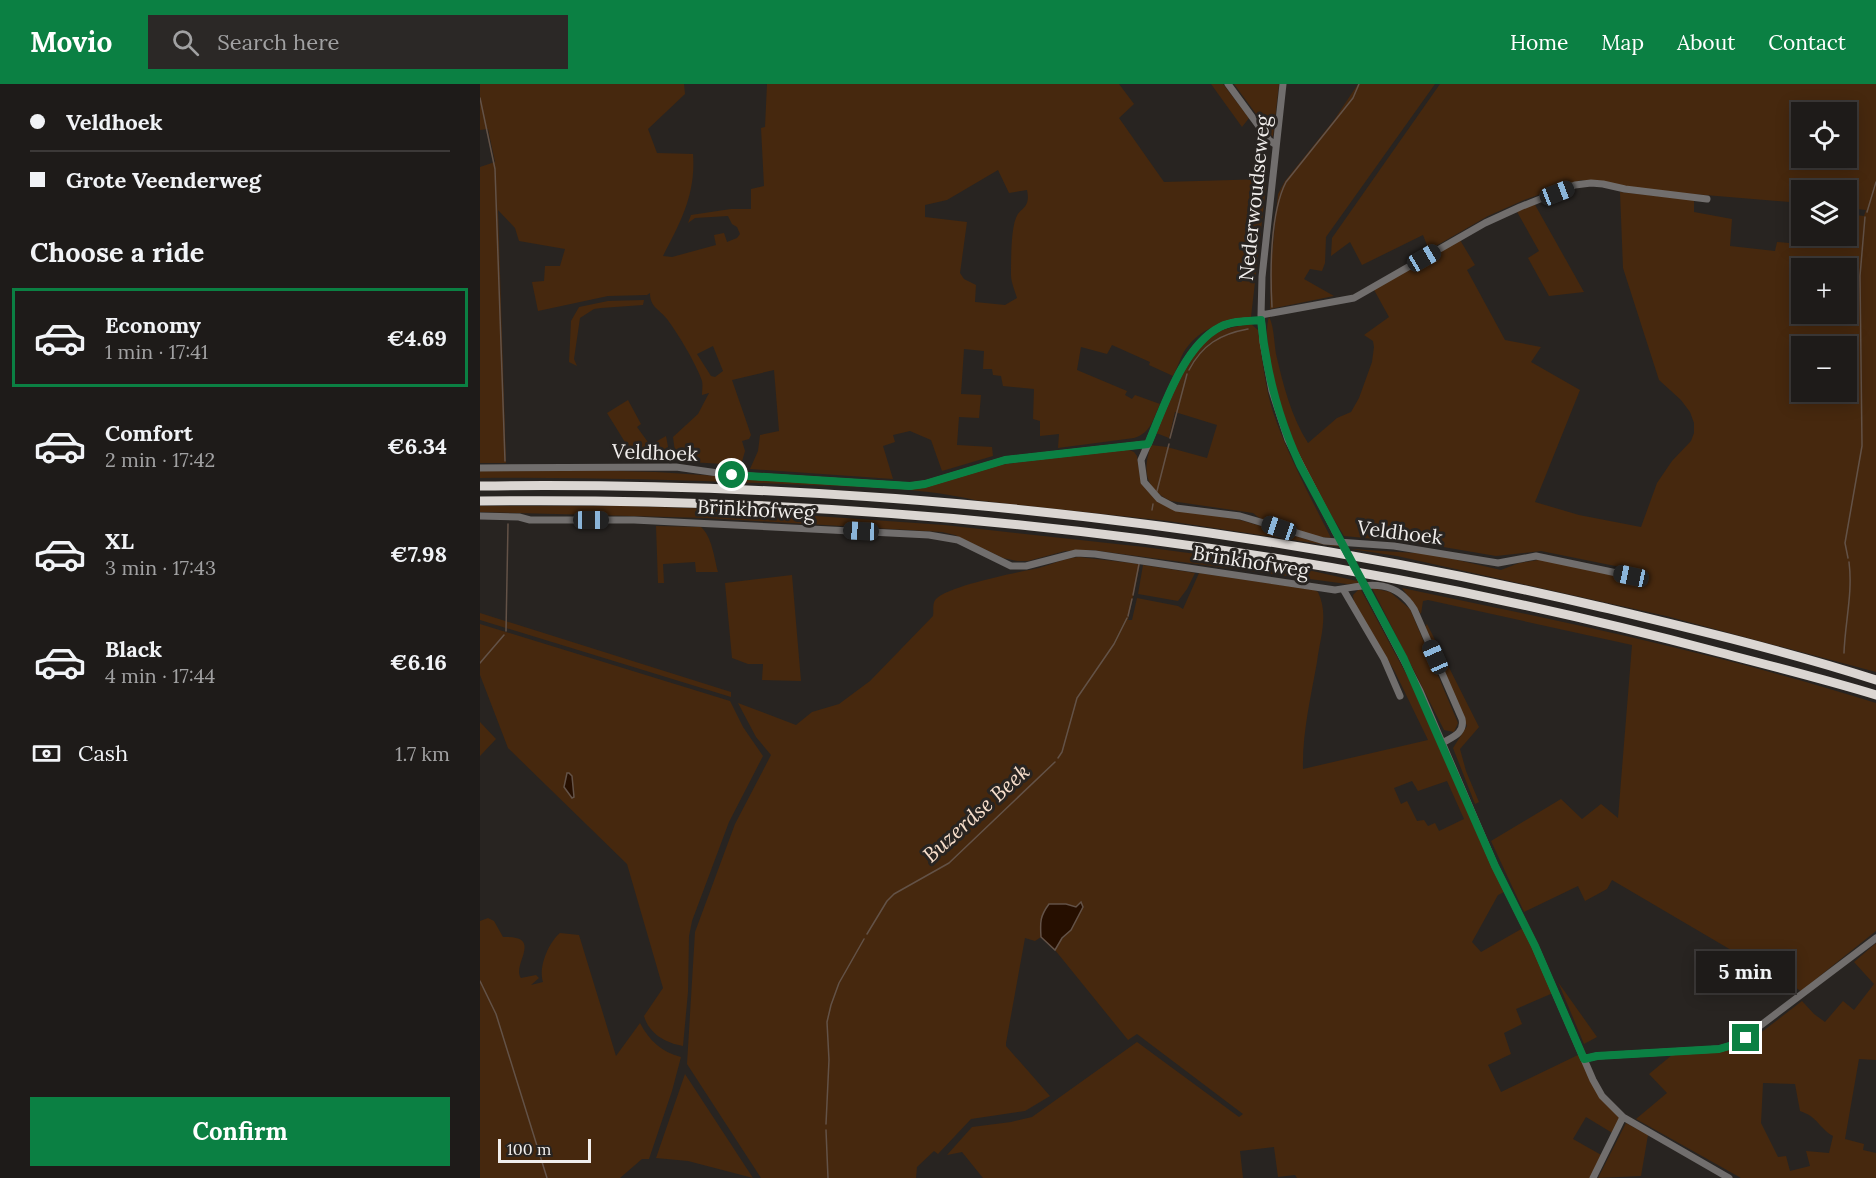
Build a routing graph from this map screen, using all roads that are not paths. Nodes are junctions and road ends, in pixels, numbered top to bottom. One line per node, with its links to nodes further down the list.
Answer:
1 (1228, 84): 3 (street)
2 (1283, 84): 3 (street, Nederwoudseweg)
3 (1276, 145): 5 (street, Nederwoudseweg)
4 (1707, 199): 5 (street)
5 (1261, 317): 6 (street, Veldhoek); 16 (street, Nederwoudseweg, bridge)
6 (1148, 444): 7 (street, Veldhoek); 11 (street, Veldhoek)
7 (480, 468)
8 (480, 486): 13 (highway)
9 (480, 501): 15 (highway)
10 (480, 516): 12 (street, Brinkhofweg)
11 (1631, 576)
12 (1343, 589): 14 (street); 16 (street, Brinkhofweg)
13 (1876, 680)
14 (1400, 696)
15 (1876, 696)
16 (1442, 743): 18 (street, Nederwoudseweg)
17 (1876, 938): 18 (street)
18 (1584, 1059): 19 (street, Nederwoudseweg)
19 (1623, 1117): 20 (street); 21 (street, Nederwoudseweg)
20 (1593, 1178)
21 (1729, 1178)

